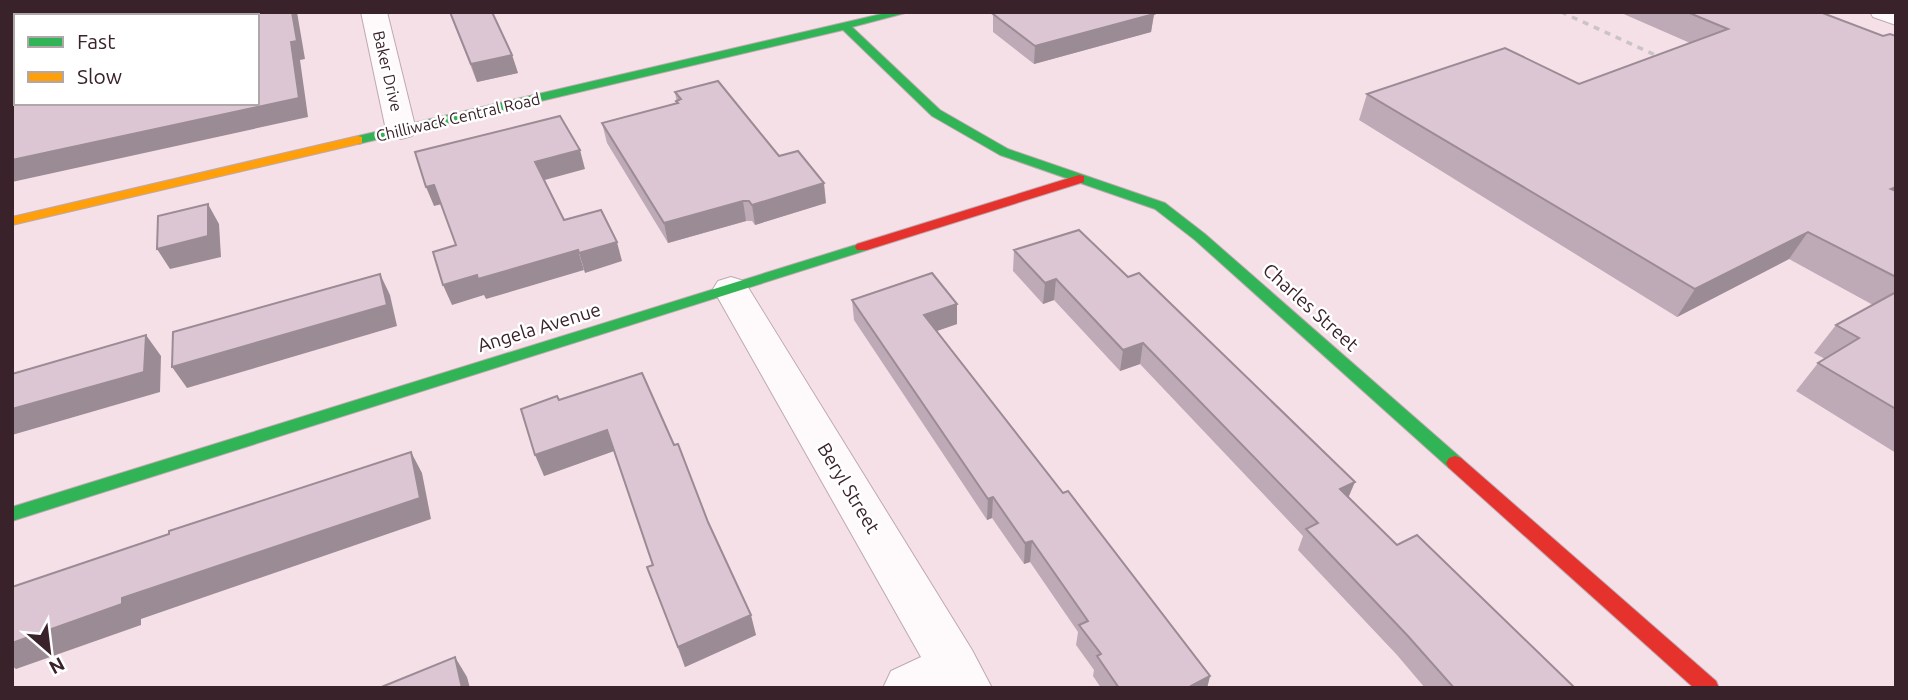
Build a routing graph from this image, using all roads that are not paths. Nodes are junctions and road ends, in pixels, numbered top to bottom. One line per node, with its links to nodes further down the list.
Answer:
1 (374, 12): 6 (street, Baker Drive)
2 (904, 12): 5 (street, Chilliwack Central Road)
3 (1882, 12): 4 (street)
4 (1896, 17)
5 (845, 26): 6 (street, Chilliwack Central Road); 7 (street, Charles Street)
6 (401, 130): 8 (street, Chilliwack Central Road)
7 (1079, 179): 9 (street, Angela Avenue); 13 (street, Charles Street)
8 (12, 221)
9 (731, 289): 10 (street, Angela Avenue); 11 (street, Beryl Street)
10 (12, 514)
11 (960, 677): 12 (street)
12 (909, 688)
13 (1709, 688)

